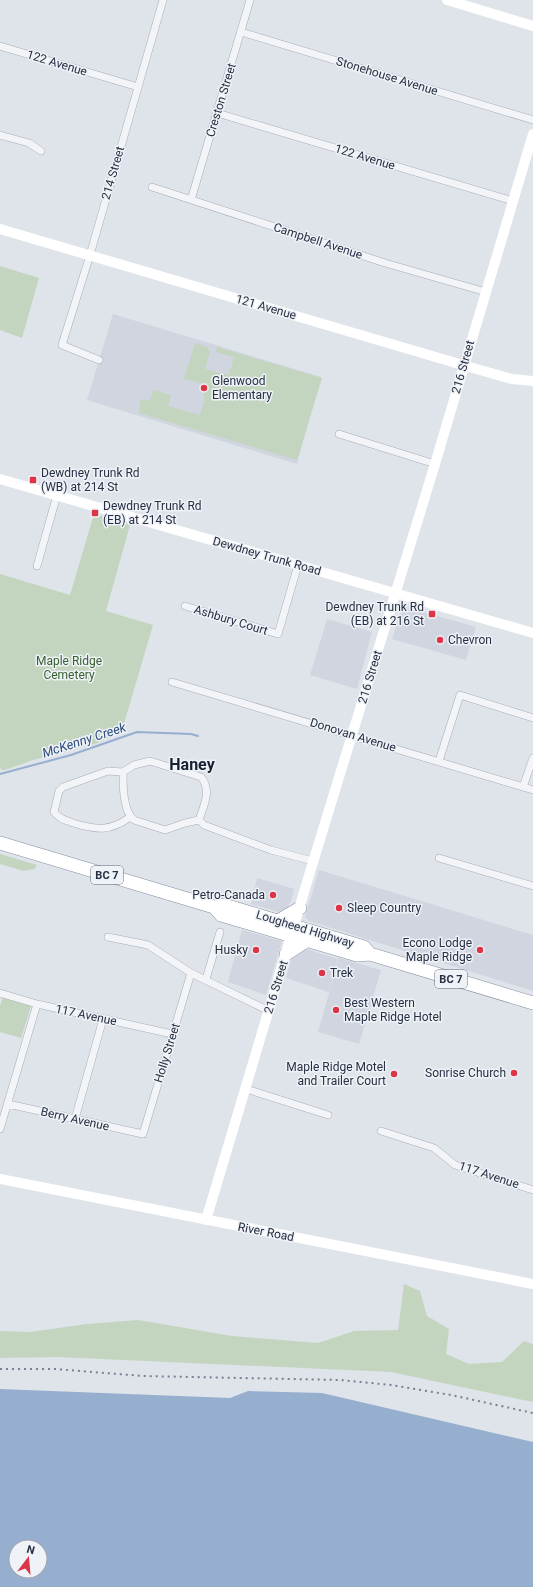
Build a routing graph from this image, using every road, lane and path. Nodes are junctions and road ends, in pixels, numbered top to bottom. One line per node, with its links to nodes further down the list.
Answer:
1 (163, 0): 7 (street, 214 Street)
2 (250, 0): 5 (street, Creston Street)
3 (447, 0): 4 (street)
4 (533, 26)
5 (242, 32): 8 (street, Creston Street); 9 (street, Stonehouse Avenue)
6 (0, 46): 7 (street, 122 Avenue)
7 (138, 87): 18 (street, 214 Street)
8 (217, 113): 15 (street, Creston Street); 16 (street, 122 Avenue)
9 (533, 120)
10 (0, 134): 12 (street)
11 (533, 134): 13 (street, 216 Street)
12 (41, 151)
13 (530, 156): 16 (street, 216 Street)
14 (152, 187): 15 (street, Campbell Avenue)
15 (191, 200): 19 (street, Campbell Avenue)
16 (513, 200): 19 (street, 216 Street)
17 (0, 229): 18 (street, 121 Avenue)
18 (90, 255): 20 (street, 214 Street); 21 (street, 121 Avenue)
19 (486, 292): 21 (street, 216 Street)
20 (99, 360)
21 (463, 366): 22 (street, 121 Avenue); 24 (street, 216 Street)
22 (533, 381)
23 (339, 434): 24 (street)
24 (435, 464): 29 (street, 216 Street)
25 (0, 479): 26 (street, Dewdney Trunk Road)
26 (57, 495): 27 (street, Dewdney Trunk Road); 28 (street)
27 (298, 565): 29 (street, Dewdney Trunk Road); 30 (street, Ashbury Court)
28 (37, 566)
29 (396, 594): 31 (street, Dewdney Trunk Road); 34 (street, 216 Street)
30 (185, 606)
31 (533, 633)
32 (172, 682): 34 (street, Donovan Avenue)
33 (533, 718): 36 (street)
34 (352, 735): 36 (street, Donovan Avenue); 44 (street, 216 Street)
35 (533, 758): 38 (street)
36 (439, 761): 38 (street, Donovan Avenue)
37 (123, 772): 40 (street); 40 (street); 41 (street)
38 (523, 787): 39 (street, Donovan Avenue)
39 (533, 790)
40 (130, 817): 41 (street)
41 (199, 820): 44 (street)
42 (0, 843): 46 (highway, Lougheed Highway / BC 7)
43 (439, 858): 45 (street)
44 (313, 861): 47 (street, 216 Street)
45 (533, 886)
46 (214, 907): 48 (highway, Lougheed Highway / BC 7); 49 (highway, Lougheed Highway / BC 7)
47 (300, 908): 48 (highway); 49 (street, 216 Street)
48 (278, 920): 49 (highway, Lougheed Highway / BC 7)
49 (293, 931): 52 (highway, Lougheed Highway / BC 7); 53 (street, 216 Street); 54 (highway, Lougheed Highway / BC 7)
50 (220, 932): 56 (street)
51 (108, 936): 55 (street)
52 (306, 940): 53 (highway); 54 (highway, Lougheed Highway / BC 7)
53 (286, 954): 60 (street, 216 Street)
54 (370, 954): 58 (highway, Lougheed Highway / BC 7)
55 (191, 973): 56 (street); 62 (street, Holly Street)
56 (206, 979): 60 (street)
57 (0, 993): 59 (street, 117 Avenue)
58 (533, 1003)
59 (37, 1004): 61 (street, 117 Avenue); 64 (street)
60 (269, 1011): 63 (street, 216 Street)
61 (104, 1019): 62 (street, 117 Avenue); 66 (street)
62 (172, 1034): 69 (street, Holly Street)
63 (246, 1089): 65 (street); 72 (street, 216 Street)
64 (8, 1104): 66 (street, Berry Avenue); 67 (street)
65 (328, 1115)
66 (75, 1119): 69 (street, Berry Avenue)
67 (0, 1129)
68 (380, 1131): 71 (street, 117 Avenue)
69 (143, 1134)
70 (0, 1179): 72 (street, River Road)
71 (533, 1190)
72 (206, 1220): 73 (street, River Road)
73 (533, 1284)

